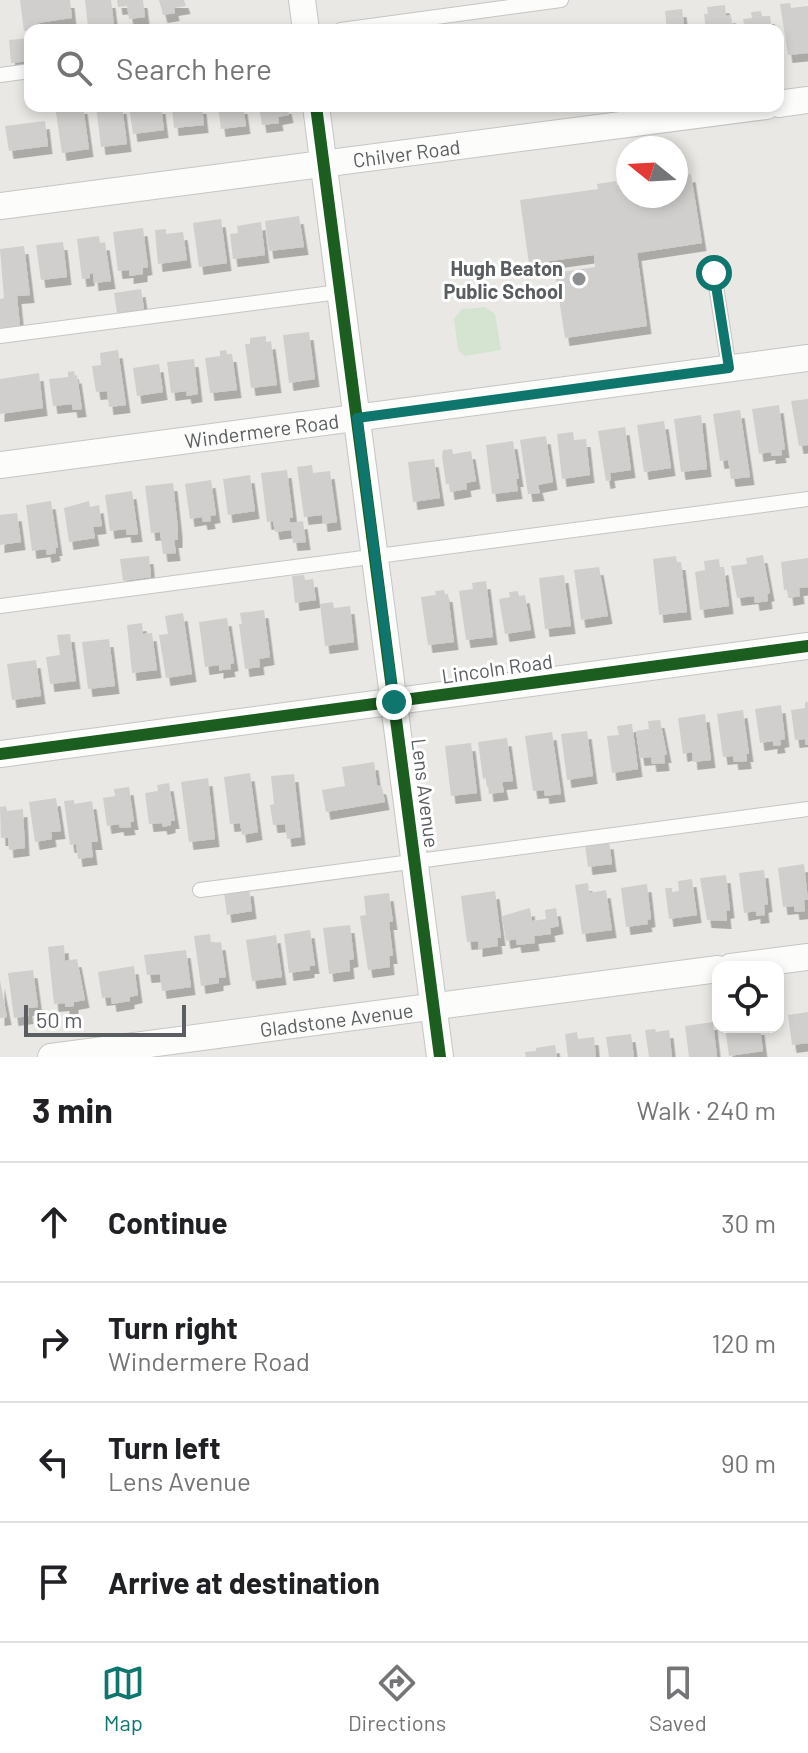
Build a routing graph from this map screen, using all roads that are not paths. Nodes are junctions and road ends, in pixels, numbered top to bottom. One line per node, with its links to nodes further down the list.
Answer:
1 (302, 0): 3 (street)
2 (561, 0): 4 (lane)
3 (305, 24)
4 (385, 24)
5 (24, 72): 6 (lane)
6 (0, 75)
7 (808, 100): 8 (street)
8 (784, 103)
9 (317, 112): 11 (street, Lens Avenue)
10 (720, 112): 11 (street, Chilver Road)
11 (323, 164): 12 (street, Chilver Road); 14 (street, Lens Avenue)
12 (0, 206)
13 (714, 273): 17 (lane)
14 (339, 292): 15 (lane); 18 (street, Lens Avenue)
15 (0, 336)
16 (808, 358): 17 (street, Windermere Road)
17 (729, 368): 18 (street, Windermere Road)
18 (357, 418): 19 (street, Windermere Road); 21 (street, Lens Avenue)
19 (0, 465)
20 (808, 499): 21 (lane)
21 (375, 556): 22 (lane); 24 (street, Lens Avenue)
22 (0, 606)
23 (808, 646): 24 (street, Lincoln Road)
24 (394, 702): 25 (street, Lincoln Road); 27 (street, Lens Avenue)
25 (0, 754)
26 (808, 809): 27 (lane)
27 (415, 862): 28 (lane); 32 (street, Lens Avenue)
28 (200, 890)
29 (808, 957): 30 (street)
30 (777, 961)
31 (712, 970): 32 (street, Gladstone Avenue)
32 (434, 1007): 33 (street, Gladstone Avenue); 34 (street, Lens Avenue)
33 (51, 1057)
34 (440, 1057)

